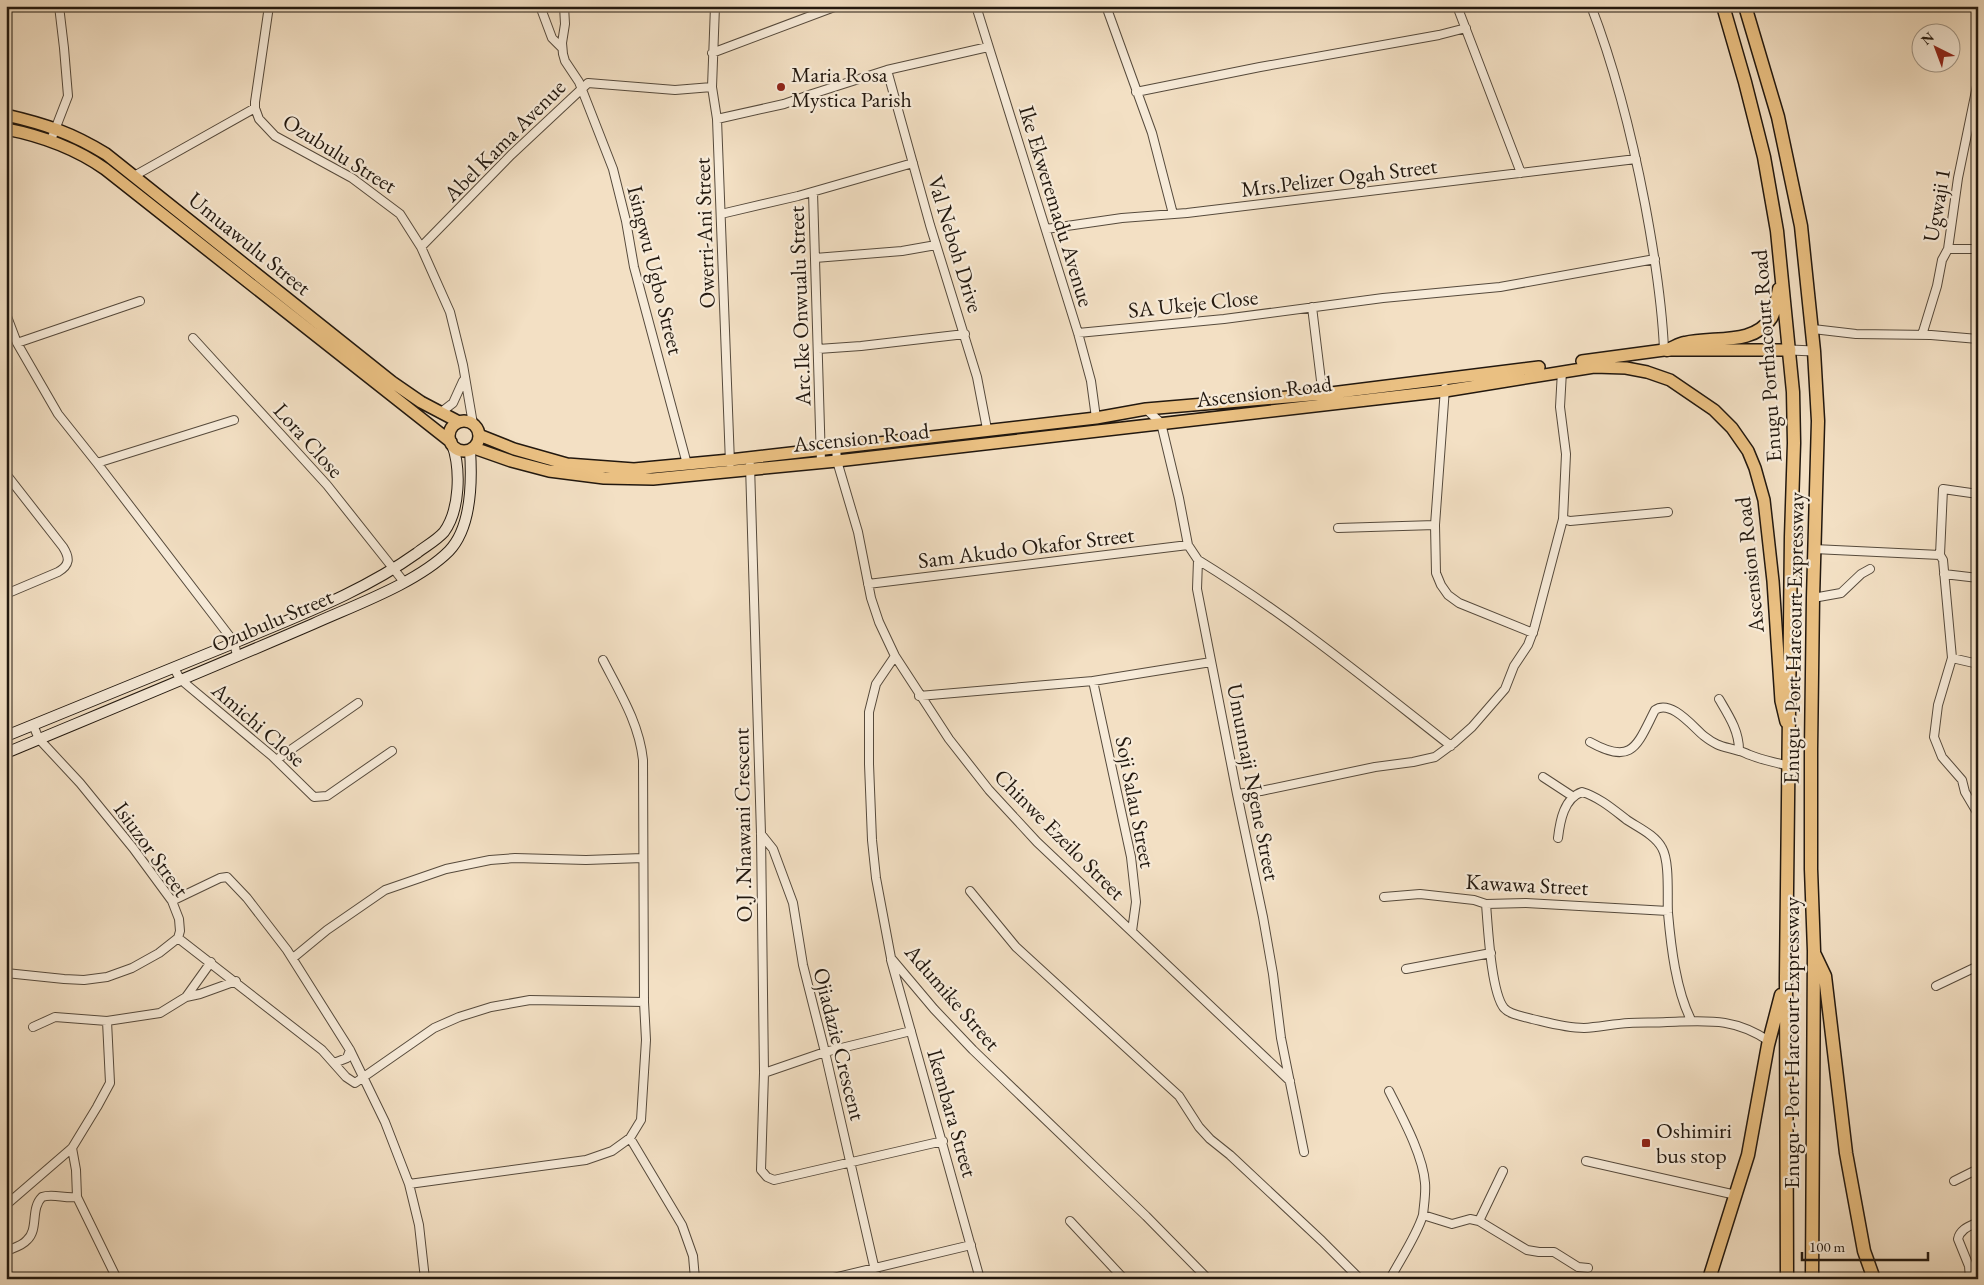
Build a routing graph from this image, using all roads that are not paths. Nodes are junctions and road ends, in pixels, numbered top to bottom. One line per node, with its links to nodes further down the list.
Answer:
1 (58, 6): 25 (street)
2 (269, 6): 22 (street, Ozubulu Street)
3 (540, 6): 15 (street, Isingwu Ugbo Street)
4 (564, 6): 15 (street)
5 (715, 6): 16 (street, Owerri-Ani Street)
6 (837, 6): 16 (street)
7 (976, 6): 14 (street, Ike Ekweremadu Avenue)
8 (1106, 6): 21 (street)
9 (1457, 6): 13 (street)
10 (1591, 6): 28 (street)
11 (1723, 6): 42 (highway, Enugu Porthacourt Road)
12 (1745, 6): 46 (highway, Enugu - Port Harcourt Expressway)
13 (1466, 28): 21 (street); 30 (street)
14 (988, 47): 17 (street); 35 (street, Ike Ekweremadu Avenue)
15 (562, 48): 19 (street, Isingwu Ugbo Street)
16 (712, 54): 20 (street, Owerri-Ani Street)
17 (888, 70): 24 (street); 29 (street, Val Neboh Drive)
18 (1978, 81): 38 (street, Ugwaji 1)
19 (581, 87): 20 (street, Abel Kama Avenue); 37 (street, Abel Kama Avenue); 78 (street, Isingwu Ugbo Street)
20 (712, 88): 24 (street, Owerri-Ani Street)
21 (1136, 92): 34 (street)
22 (255, 108): 31 (street); 37 (street, Ozubulu Street)
23 (6, 115): 25 (main road, Umuawulu Street)
24 (717, 119): 33 (street, Owerri-Ani Street)
25 (55, 127): 27 (street); 31 (main road, Umuawulu Street)
26 (6, 129): 27 (main road, Umuawulu Street)
27 (50, 140): 70 (main road, Umuawulu Street)
28 (1636, 159): 30 (street, Mrs.Pelizer Ogah Street); 41 (street)
29 (913, 163): 32 (street); 36 (street, Val Neboh Drive)
30 (1521, 174): 34 (street, Mrs.Pelizer Ogah Street)
31 (134, 176): 62 (main road, Umuawulu Street)
32 (812, 192): 33 (street); 40 (street, Arc.Ike Onwualu Street)
33 (720, 214): 79 (street, Owerri-Ani Street)
34 (1173, 214): 35 (street, Mrs.Pelizer Ogah Street)
35 (1046, 229): 47 (street, Ike Ekweremadu Avenue)
36 (936, 245): 40 (street); 48 (street, Val Neboh Drive)
37 (421, 247): 58 (street, Ozubulu Street)
38 (1948, 249): 39 (street); 49 (street, Ugwaji 1)
39 (1978, 249)
40 (815, 258): 53 (street, Arc.Ike Onwualu Street)
41 (1656, 260): 44 (street, SA Ukeje Close); 54 (street)
42 (1782, 269): 54 (highway); 55 (highway, Enugu Porthacourt Road)
43 (140, 302): 52 (street)
44 (1312, 307): 47 (street, SA Ukeje Close); 60 (street)
45 (6, 314): 52 (street)
46 (1813, 329): 49 (street); 56 (highway, Enugu - Port Harcourt Expressway)
47 (1078, 332): 63 (street, Ike Ekweremadu Avenue)
48 (965, 334): 53 (street); 68 (street, Val Neboh Drive)
49 (1922, 334): 51 (street)
50 (193, 338): 91 (street, Lora Close)
51 (1978, 339)
52 (17, 344): 77 (street)
53 (818, 349): 73 (street, Arc.Ike Onwualu Street)
54 (1666, 350): 55 (main road, Ascension Road); 59 (main road, Ascension Road)
55 (1790, 350): 56 (street); 114 (highway, Enugu Porthacourt Road)
56 (1814, 351): 88 (highway, Enugu - Port Harcourt Expressway)
57 (1562, 371): 59 (main road, Ascension Road); 84 (street); 114 (main road, Ascension Road)
58 (464, 379): 62 (street); 66 (street, Ozubulu Street)
59 (1444, 386): 60 (main road, Ascension Road); 85 (street)
60 (1323, 399): 61 (main road, Ascension Road); 67 (main road, Ascension Road)
61 (1146, 409): 63 (main road, Ascension Road); 67 (street)
62 (440, 413): 65 (main road, Umuawulu Street)
63 (1096, 418): 68 (main road, Ascension Road)
64 (234, 420): 77 (street)
65 (459, 422): 66 (main road); 70 (main road)
66 (473, 424): 69 (main road)
67 (1161, 424): 75 (main road, Ascension Road); 87 (street)
68 (987, 429): 71 (main road, Ascension Road)
69 (480, 435): 72 (main road); 78 (main road, Ascension Road)
70 (451, 443): 72 (main road); 91 (main road, Ozubulu Street)
71 (836, 447): 73 (main road, Ascension Road); 75 (street, Chinwe Ezeilo Street)
72 (472, 449): 79 (main road, Ascension Road); 95 (main road, Ozubulu Street)
73 (821, 449): 74 (main road, Ascension Road); 76 (street, Arc.Ike Onwualu Street)
74 (750, 457): 79 (main road, Ascension Road); 80 (street, O.J .Nnawani Crescent)
75 (837, 461): 76 (main road, Ascension Road); 96 (street, Chinwe Ezeilo Street)
76 (821, 462): 80 (main road, Ascension Road)
77 (97, 463): 100 (street)
78 (687, 464): 79 (main road, Ascension Road)
79 (730, 466): 80 (main road, Ascension Road)
80 (750, 470): 128 (street, O.J .Nnawani Crescent)
81 (6, 474): 97 (street)
82 (1978, 494): 89 (street)
83 (1668, 512): 84 (street)
84 (1563, 519): 99 (street)
85 (1435, 525): 86 (street); 99 (street)
86 (1338, 528)
87 (1188, 545): 90 (street); 96 (street, Sam Akudo Okafor Street)
88 (1814, 549): 89 (street); 98 (highway, Enugu - Port Harcourt Expressway)
89 (1940, 555): 93 (street)
90 (1198, 560): 105 (street, Umunnaji Ngene Street); 118 (street)
91 (395, 569): 95 (street, Lora Close); 100 (main road, Ozubulu Street)
92 (1870, 569): 98 (street)
93 (1944, 574): 94 (street); 103 (street)
94 (1978, 578)
95 (404, 582): 101 (main road, Ozubulu Street)
96 (868, 584): 102 (street, Chinwe Ezeilo Street)
97 (6, 594)
98 (1813, 598): 138 (highway, Enugu - Port Harcourt Expressway)
99 (1532, 633): 118 (street)
100 (234, 642): 101 (street); 107 (main road, Ozubulu Street)
101 (237, 656): 108 (main road, Ozubulu Street)
102 (895, 656): 110 (street, Chinwe Ezeilo Street); 141 (street, Adumike Street)
103 (1952, 658): 106 (street); 127 (street)
104 (603, 660): 130 (street)
105 (1212, 662): 109 (street); 125 (street, Umunnaji Ngene Street)
106 (1978, 664)
107 (174, 668): 108 (street); 113 (main road, Ozubulu Street)
108 (180, 679): 116 (main road, Ozubulu Street); 122 (street, Amichi Close)
109 (1092, 681): 110 (street); 136 (street, Soji Salau Street)
110 (919, 696): 136 (street, Chinwe Ezeilo Street)
111 (1720, 699): 119 (street)
112 (358, 703): 122 (street)
113 (33, 725): 115 (main road, Ozubulu Street); 116 (street, Isiuzor Street)
114 (1789, 731): 123 (highway, Enugu Porthacourt Road)
115 (6, 736)
116 (39, 739): 121 (main road, Ozubulu Street); 133 (street, Isiuzor Street)
117 (1590, 742): 119 (street)
118 (1451, 746): 125 (street)
119 (1738, 750): 123 (street)
120 (392, 751): 122 (street, Amichi Close)
121 (6, 753)
122 (276, 760)
123 (1788, 766): 146 (highway, Enugu Porthacourt Road)
124 (1543, 777): 126 (street)
125 (1237, 794): 161 (street, Umunnaji Ngene Street)
126 (1572, 796): 129 (street); 135 (street)
127 (1978, 814)
128 (761, 834): 157 (street, Ojiadazie Crescent); 159 (street, O.J .Nnawani Crescent)
129 (1558, 838)
130 (643, 858): 140 (street); 150 (street)
131 (970, 891): 192 (street)
132 (1384, 898): 134 (street, Kawawa Street)
133 (172, 901): 137 (street, Isiuzor Street); 140 (street)
134 (1486, 904): 135 (street, Kawawa Street); 139 (street)
135 (1668, 911): 151 (street)
136 (1132, 931): 161 (street, Chinwe Ezeilo Street)
137 (178, 938): 142 (street); 145 (street)
138 (1814, 951): 196 (highway, Enugu - Port Harcourt Expressway); 197 (highway)
139 (1491, 953): 144 (street); 151 (street)
140 (293, 958): 156 (street)
141 (891, 958): 154 (street, Ikembara Street); 191 (street, Adumike Street)
142 (211, 962): 147 (street); 149 (street)
143 (1978, 966): 148 (street)
144 (1406, 969)
145 (6, 973)
146 (1786, 978): 155 (highway); 195 (highway, Enugu Porthacourt Road)
147 (236, 981): 149 (street); 158 (street)
148 (1936, 986)
149 (186, 996): 152 (street)
150 (644, 1002): 160 (street); 163 (street)
151 (1692, 1020): 155 (street)
152 (107, 1021): 153 (street); 165 (street)
153 (34, 1027)
154 (911, 1031): 157 (street); 164 (street, Ikembara Street)
155 (1769, 1041): 173 (highway)
156 (350, 1050): 158 (street); 160 (street)
157 (825, 1052): 159 (street); 168 (street, Ojiadazie Crescent)
158 (334, 1063): 160 (street)
159 (764, 1073): 168 (street, O.J .Nnawani Crescent)
160 (363, 1077): 172 (street)
161 (1290, 1081): 166 (street, Umunnaji Ngene Street)
162 (1389, 1091): 176 (street)
163 (630, 1138): 172 (street); 186 (street)
164 (943, 1141): 168 (street); 180 (street, Ikembara Street)
165 (72, 1148): 174 (street); 175 (street)
166 (1304, 1152)
167 (1586, 1160): 173 (street)
168 (850, 1162): 182 (street, Ojiadazie Crescent)
169 (1978, 1169): 171 (street)
170 (1503, 1171): 178 (street)
171 (1954, 1181)
172 (409, 1184): 185 (street)
173 (1736, 1195): 194 (highway)
174 (77, 1197): 181 (street); 184 (street)
175 (6, 1205)
176 (1424, 1215): 178 (street); 193 (street)
177 (1070, 1221): 190 (street)
178 (1479, 1221): 183 (street)
179 (1978, 1222): 198 (street)
180 (971, 1246): 182 (street); 189 (street, Ikembara Street)
181 (6, 1251)
182 (875, 1268): 187 (street); 188 (street, Ojiadazie Crescent)
183 (1588, 1268)
184 (117, 1279)
185 (425, 1279)
186 (695, 1279)
187 (829, 1279)
188 (877, 1279)
189 (980, 1279)
190 (1124, 1279)
191 (1208, 1279)
192 (1360, 1279)
193 (1390, 1279)
194 (1709, 1279)
195 (1787, 1279)
196 (1812, 1279)
197 (1874, 1279)
198 (1970, 1279)

